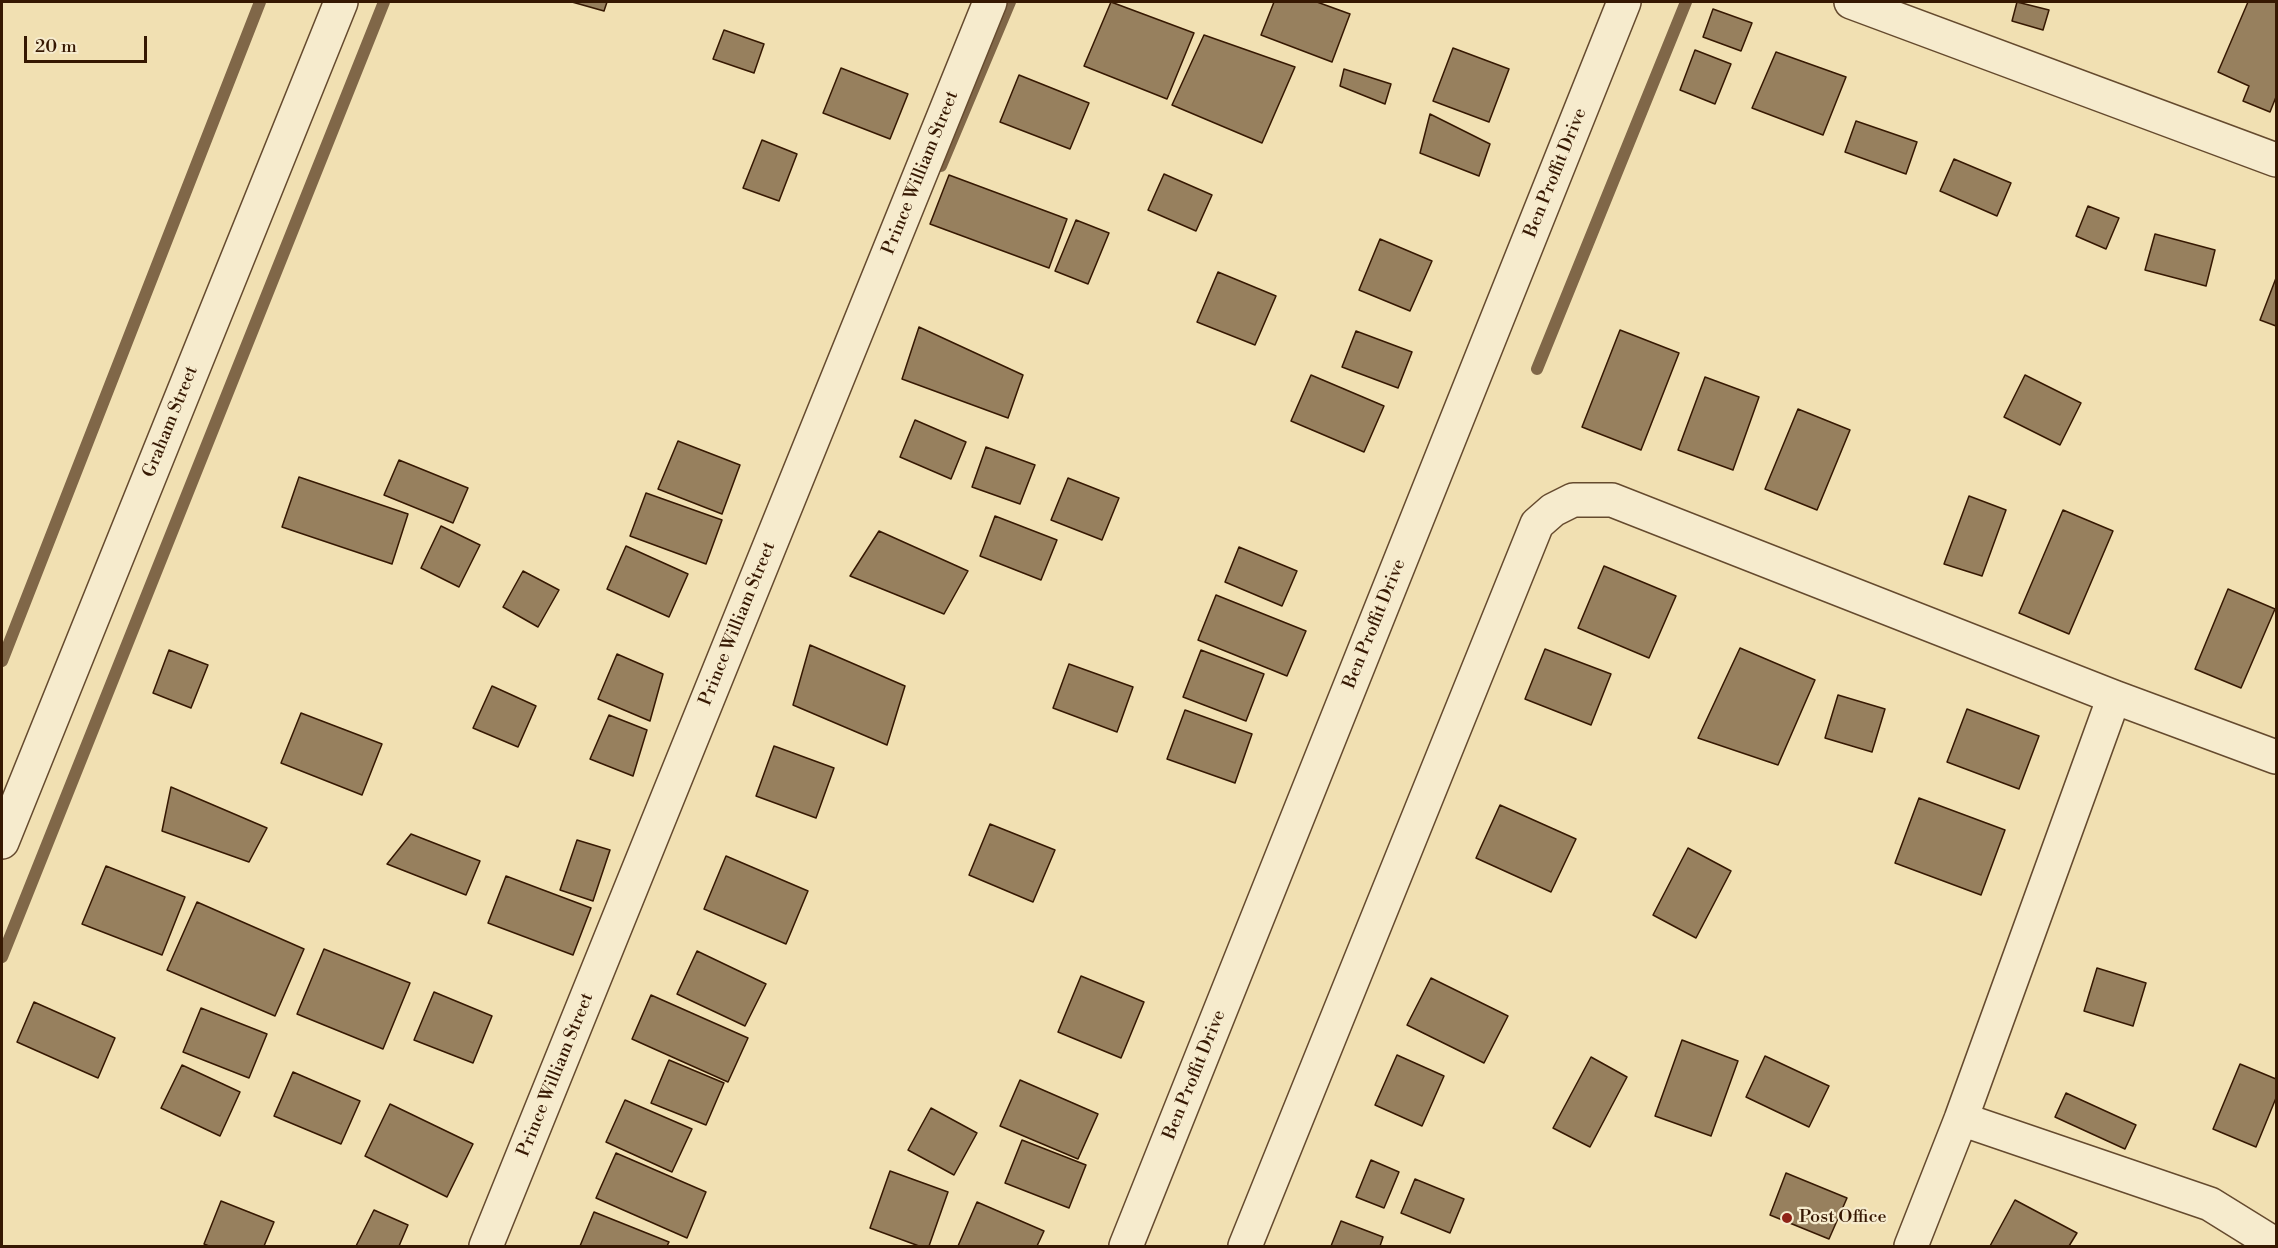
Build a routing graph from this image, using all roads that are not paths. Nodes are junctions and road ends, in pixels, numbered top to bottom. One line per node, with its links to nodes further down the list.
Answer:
1 (341, 2): 8 (street, Graham Street)
2 (990, 2): 11 (street, Prince William Street)
3 (1624, 2): 12 (street, Ben Proffit Drive)
4 (1851, 2): 5 (street)
5 (2277, 160)
6 (2114, 697): 7 (street); 9 (street); 13 (street)
7 (2277, 758)
8 (2, 842)
9 (1960, 1119): 10 (street); 14 (street)
10 (2277, 1245)
11 (486, 1246)
12 (1126, 1246)
13 (1245, 1246)
14 (1911, 1246)

